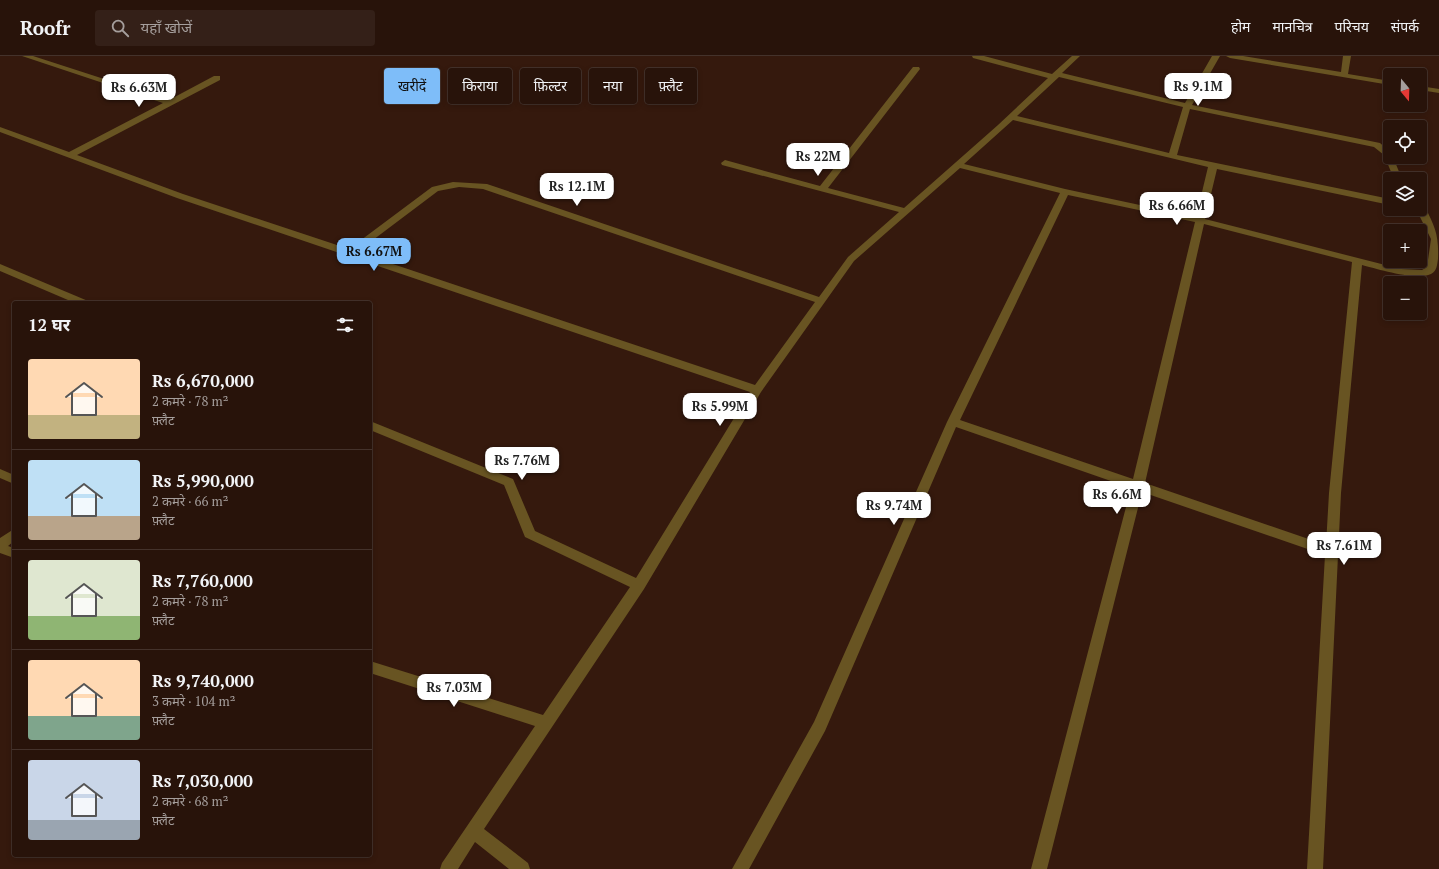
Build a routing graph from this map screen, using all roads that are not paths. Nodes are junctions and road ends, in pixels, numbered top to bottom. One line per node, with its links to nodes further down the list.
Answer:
1 (26, 56): 14 (street)
2 (976, 56): 9 (street)
3 (1076, 56): 9 (street)
4 (1216, 56): 15 (street)
5 (1230, 56): 8 (street)
6 (1347, 56): 8 (street)
7 (916, 69): 24 (street)
8 (1344, 75): 11 (street)
9 (1055, 76): 15 (street); 16 (street)
10 (217, 78): 14 (street)
11 (1383, 82)
12 (1427, 89): 13 (street)
13 (1439, 91)
14 (171, 103): 18 (street)
15 (1187, 106): 19 (street); 23 (street)
16 (1012, 117): 19 (street); 21 (street)
17 (0, 129): 18 (street)
18 (70, 155): 30 (street)
19 (1172, 156): 22 (street)
20 (725, 163): 24 (street)
21 (958, 165): 25 (street); 27 (street)
22 (1213, 166): 26 (street); 29 (street)
23 (1394, 172)
24 (822, 189): 27 (street)
25 (1064, 192): 29 (street); 37 (street)
26 (1383, 201)
27 (905, 211): 35 (street)
28 (1424, 216): 33 (street)
29 (1199, 220): 31 (street); 41 (street)
30 (350, 253): 35 (street); 36 (street)
31 (1357, 261): 33 (street); 45 (street)
32 (0, 267): 34 (street)
33 (1436, 269)
34 (79, 301)
35 (820, 301): 36 (street)
36 (757, 390): 46 (street)
37 (953, 422): 41 (street); 52 (street)
38 (372, 425): 46 (street)
39 (0, 473): 40 (street)
40 (12, 479)
41 (1138, 485): 45 (street); 53 (street)
42 (12, 536): 43 (street)
43 (0, 547): 44 (street)
44 (12, 552)
45 (1332, 552): 54 (street)
46 (639, 586): 48 (street)
47 (372, 668): 48 (street)
48 (546, 724): 49 (street)
49 (474, 831): 50 (street); 51 (street)
50 (448, 869)
51 (522, 869)
52 (740, 869)
53 (1038, 869)
54 (1315, 869)

